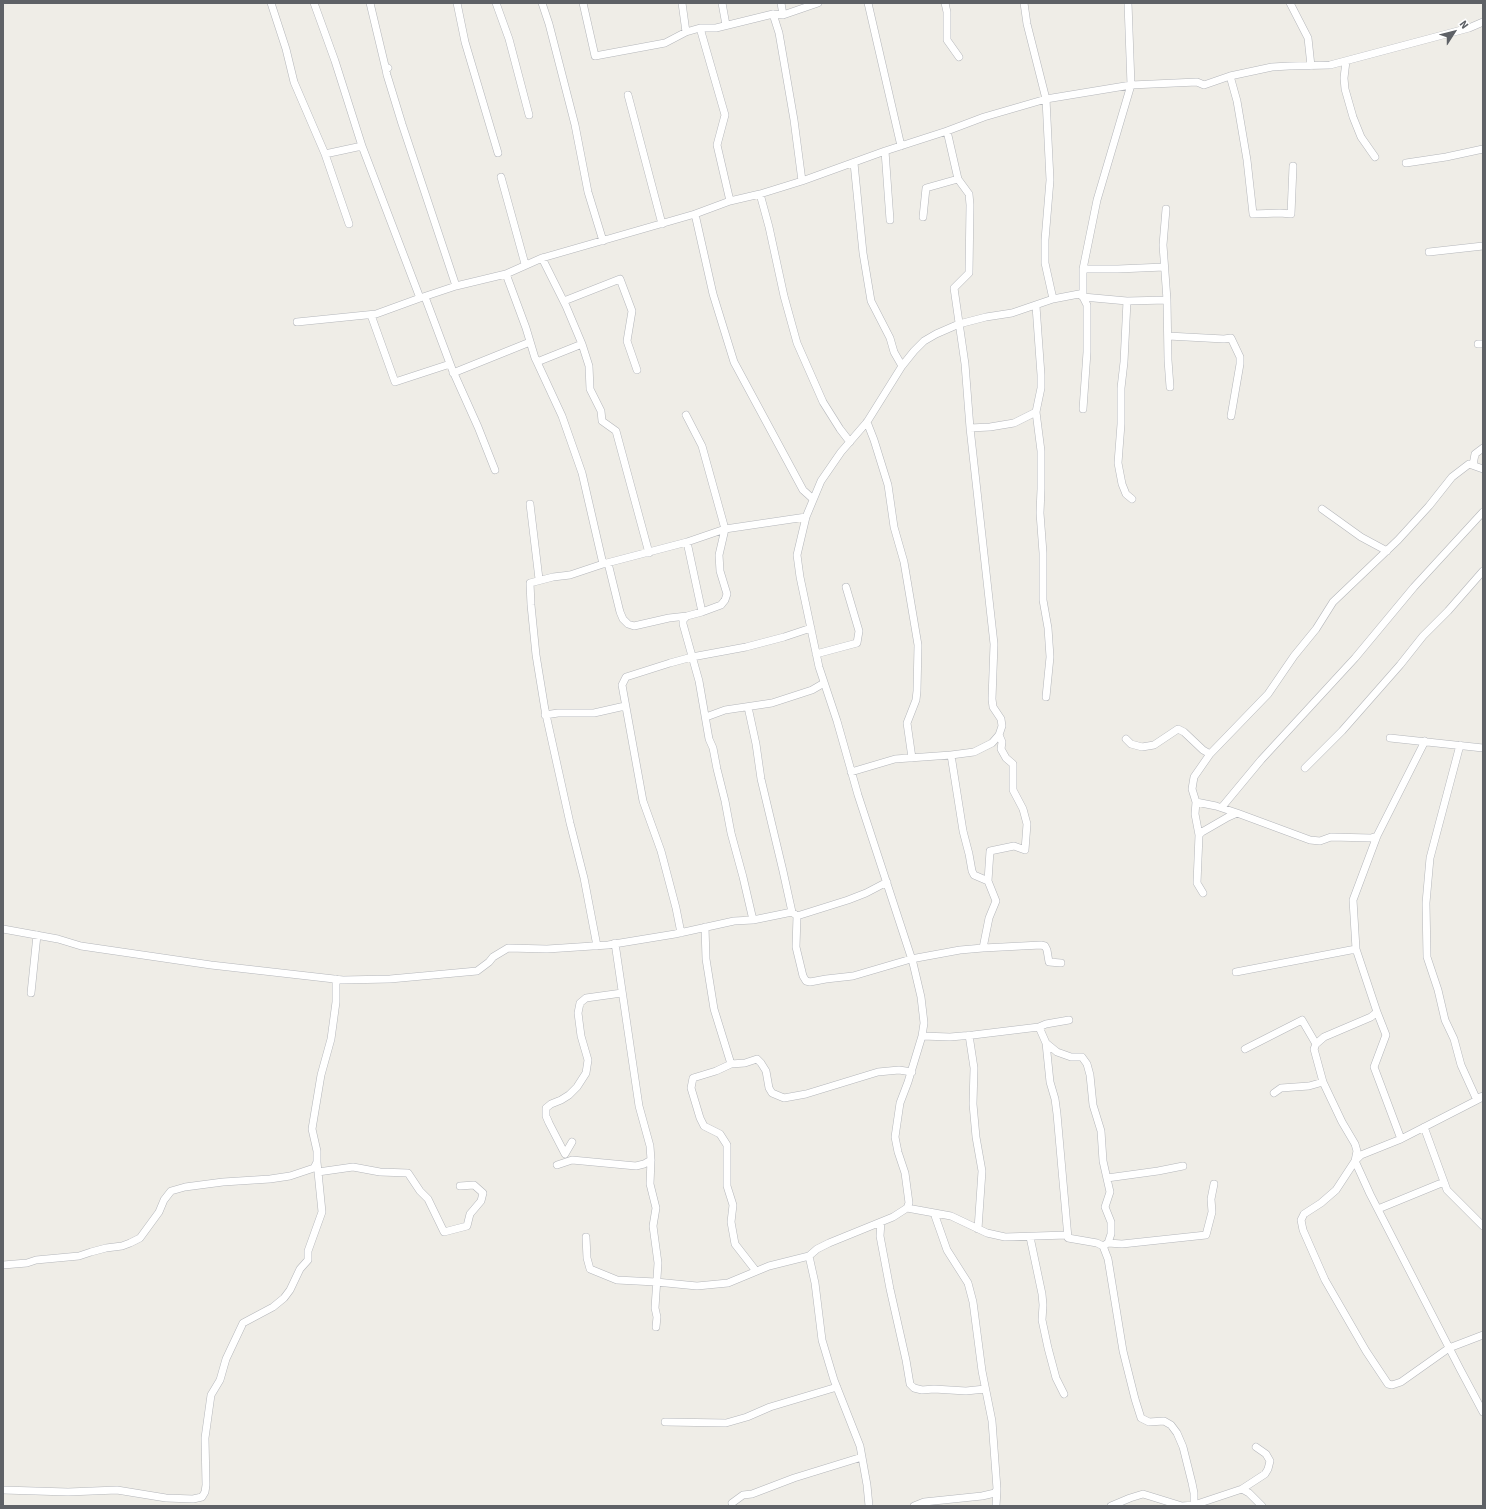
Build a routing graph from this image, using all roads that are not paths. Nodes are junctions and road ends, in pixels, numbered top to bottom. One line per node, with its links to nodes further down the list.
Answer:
1 (271, 3): 37 (street)
2 (314, 3): 32 (street)
3 (370, 3): 61 (street)
4 (457, 3): 36 (street)
5 (496, 3): 30 (street)
6 (542, 3): 53 (street)
7 (583, 3): 22 (street)
8 (682, 3): 22 (street)
9 (722, 3): 20 (street)
10 (781, 3): 18 (street)
11 (818, 3): 18 (street)
12 (868, 3): 33 (street)
13 (945, 3): 23 (street)
14 (1024, 3): 29 (street)
15 (1128, 3): 27 (street)
16 (1290, 3): 25 (street)
17 (773, 14): 18 (street); 20 (street); 44 (street)
18 (783, 15)
19 (1483, 22): 24 (street)
20 (726, 25): 21 (street)
21 (700, 28): 22 (street); 46 (street)
22 (686, 32)
23 (959, 57)
24 (1346, 61): 25 (street); 38 (street)
25 (1311, 66): 26 (street)
26 (1230, 76): 27 (street); 41 (street)
27 (1131, 84): 29 (street); 59 (street)
28 (628, 94): 52 (street)
29 (1046, 99): 31 (street); 64 (street)
30 (529, 115)
31 (947, 131): 33 (street); 43 (street)
32 (362, 146): 37 (street); 63 (street)
33 (901, 146): 35 (street)
34 (1483, 149): 40 (street)
35 (885, 151): 39 (street); 50 (street)
36 (498, 153)
37 (324, 154): 51 (street)
38 (1375, 157)
39 (854, 162): 44 (street); 77 (street)
40 (1406, 163)
41 (1293, 166)
42 (501, 177): 57 (street)
43 (958, 179): 49 (street); 71 (street)
44 (802, 181): 45 (street)
45 (760, 194): 46 (street); 87 (street)
46 (730, 201): 48 (street)
47 (1166, 209): 58 (street)
48 (695, 214): 52 (street); 92 (street)
49 (923, 217)
50 (890, 220)
51 (349, 224)
52 (662, 224): 53 (street)
53 (603, 240): 56 (street)
54 (1483, 246): 55 (street)
55 (1429, 252)
56 (542, 258): 57 (street); 66 (street)
57 (525, 264): 60 (street)
58 (1164, 267): 59 (street); 65 (street)
59 (1083, 269): 62 (street)
60 (506, 274): 61 (street); 73 (street)
61 (456, 286): 63 (street)
62 (1083, 297): 64 (street); 67 (street); 81 (street)
63 (422, 298): 69 (street); 76 (street)
64 (1053, 299): 68 (street)
65 (1167, 300): 67 (street); 72 (street)
66 (564, 301): 74 (street); 78 (street)
67 (1127, 301): 93 (street)
68 (1036, 306): 71 (street); 82 (street)
69 (371, 315): 70 (street); 76 (street)
70 (297, 322)
71 (959, 324): 77 (street); 86 (street)
72 (1168, 336): 80 (street); 84 (street)
73 (530, 342): 75 (street); 79 (street)
74 (582, 344): 75 (street); 101 (street)
75 (538, 362): 102 (street)
76 (450, 364): 79 (street)
77 (902, 366): 85 (street)
78 (637, 370)
79 (453, 372): 91 (street)
80 (1170, 387)
81 (1083, 409)
82 (1036, 412): 86 (street); 112 (street)
83 (686, 415): 98 (street)
84 (1231, 416)
85 (866, 422): 87 (street); 125 (street)
86 (970, 428): 117 (street)
87 (850, 442): 92 (street)
88 (1483, 448): 89 (street)
89 (1473, 465): 90 (street); 100 (street)
90 (1483, 469)
91 (496, 470)
92 (813, 499): 97 (street)
93 (1132, 499)
94 (530, 504): 104 (street)
95 (1322, 509): 100 (street)
96 (1483, 512): 129 (street)
97 (806, 517): 98 (street); 108 (street)
98 (725, 529): 99 (street); 106 (street)
99 (687, 542): 101 (street); 106 (street)
100 (1387, 551): 123 (street)
101 (649, 553): 102 (street)
102 (606, 563): 104 (street); 107 (street)
103 (1483, 571): 126 (street)
104 (539, 579): 115 (street)
105 (846, 587): 109 (street)
106 (702, 612): 107 (street)
107 (687, 616): 110 (street)
108 (811, 628): 109 (street); 110 (street)
109 (816, 654): 111 (street)
110 (692, 657): 113 (street); 116 (street)
111 (824, 683): 114 (street); 127 (street)
112 (1046, 697)
113 (625, 706): 115 (street); 140 (street)
114 (748, 707): 116 (street); 136 (street)
115 (546, 715): 143 (street)
116 (706, 717): 137 (street)
117 (999, 735): 124 (street); 133 (street)
118 (1390, 738): 120 (street)
119 (1126, 739): 123 (street)
120 (1425, 741): 121 (street); 132 (street)
121 (1460, 745): 122 (street); 164 (street)
122 (1483, 748)
123 (1210, 754): 128 (street)
124 (951, 755): 125 (street); 133 (street)
125 (912, 758): 127 (street)
126 (1305, 768)
127 (851, 772): 134 (street)
128 (1196, 802): 129 (street); 131 (street)
129 (1222, 807): 130 (street)
130 (1237, 813): 131 (street); 132 (street)
131 (1199, 835): 135 (street)
132 (1377, 836): 145 (street)
133 (988, 881): 144 (street)
134 (887, 882): 136 (street); 146 (street)
135 (1203, 894)
136 (794, 914): 137 (street); 146 (street)
137 (753, 920): 138 (street)
138 (705, 927): 140 (street); 160 (street)
139 (3, 929): 141 (street)
140 (681, 933): 142 (street)
141 (36, 935): 149 (street); 150 (street)
142 (615, 944): 143 (street); 151 (street)
143 (597, 946): 149 (street)
144 (983, 948): 146 (street); 147 (street)
145 (1356, 949): 148 (street); 152 (street)
146 (911, 959): 156 (street)
147 (1061, 963)
148 (1236, 972)
149 (336, 979): 170 (street)
150 (30, 993)
151 (622, 993): 167 (street); 168 (street)
152 (1376, 1012): 158 (street); 166 (street)
153 (1069, 1020): 154 (street)
154 (1039, 1027): 155 (street); 157 (street)
155 (969, 1035): 156 (street); 183 (street)
156 (922, 1036): 161 (street)
157 (1046, 1043): 174 (street); 184 (street)
158 (1316, 1044): 159 (street); 162 (street)
159 (1245, 1049)
160 (732, 1064): 161 (street); 190 (street)
161 (912, 1072): 178 (street)
162 (1323, 1082): 163 (street); 169 (street)
163 (1274, 1093)
164 (1483, 1097): 165 (street)
165 (1424, 1127): 166 (street); 175 (street)
166 (1401, 1139): 169 (street)
167 (572, 1142)
168 (651, 1160): 171 (street); 191 (street)
169 (1355, 1160): 179 (street); 194 (street)
170 (317, 1162): 173 (street); 189 (street)
171 (557, 1165)
172 (1183, 1166): 174 (street)
173 (318, 1172): 177 (street); 204 (street)
174 (1107, 1178): 187 (street)
175 (1444, 1182): 179 (street); 182 (street)
176 (1214, 1184): 187 (street)
177 (460, 1186)
178 (907, 1208): 180 (street); 181 (street)
179 (1378, 1209): 194 (street)
180 (934, 1213): 183 (street); 196 (street)
181 (881, 1222): 188 (street); 196 (street)
182 (1483, 1226)
183 (978, 1229): 186 (street)
184 (1068, 1235): 186 (street); 187 (street)
185 (586, 1237): 191 (street)
186 (1030, 1237): 197 (street)
187 (1105, 1245): 206 (street)
188 (809, 1256): 190 (street); 195 (street)
189 (3, 1265)
190 (756, 1272): 191 (street)
191 (656, 1282): 192 (street)
192 (656, 1328)
193 (1483, 1335): 194 (street)
194 (1449, 1348): 198 (street)
195 (837, 1387): 199 (street); 201 (street)
196 (985, 1389): 202 (street)
197 (1064, 1394)
198 (1483, 1411)
199 (665, 1422)
200 (1256, 1447): 203 (street)
201 (862, 1457): 205 (street); 207 (street)
202 (997, 1489): 208 (street); 209 (street)
203 (1242, 1489): 206 (street); 211 (street)
204 (3, 1490)
205 (732, 1503)
206 (1194, 1505): 210 (street)
207 (869, 1506)
208 (914, 1506)
209 (996, 1506)
210 (1111, 1506)
211 (1262, 1506)

